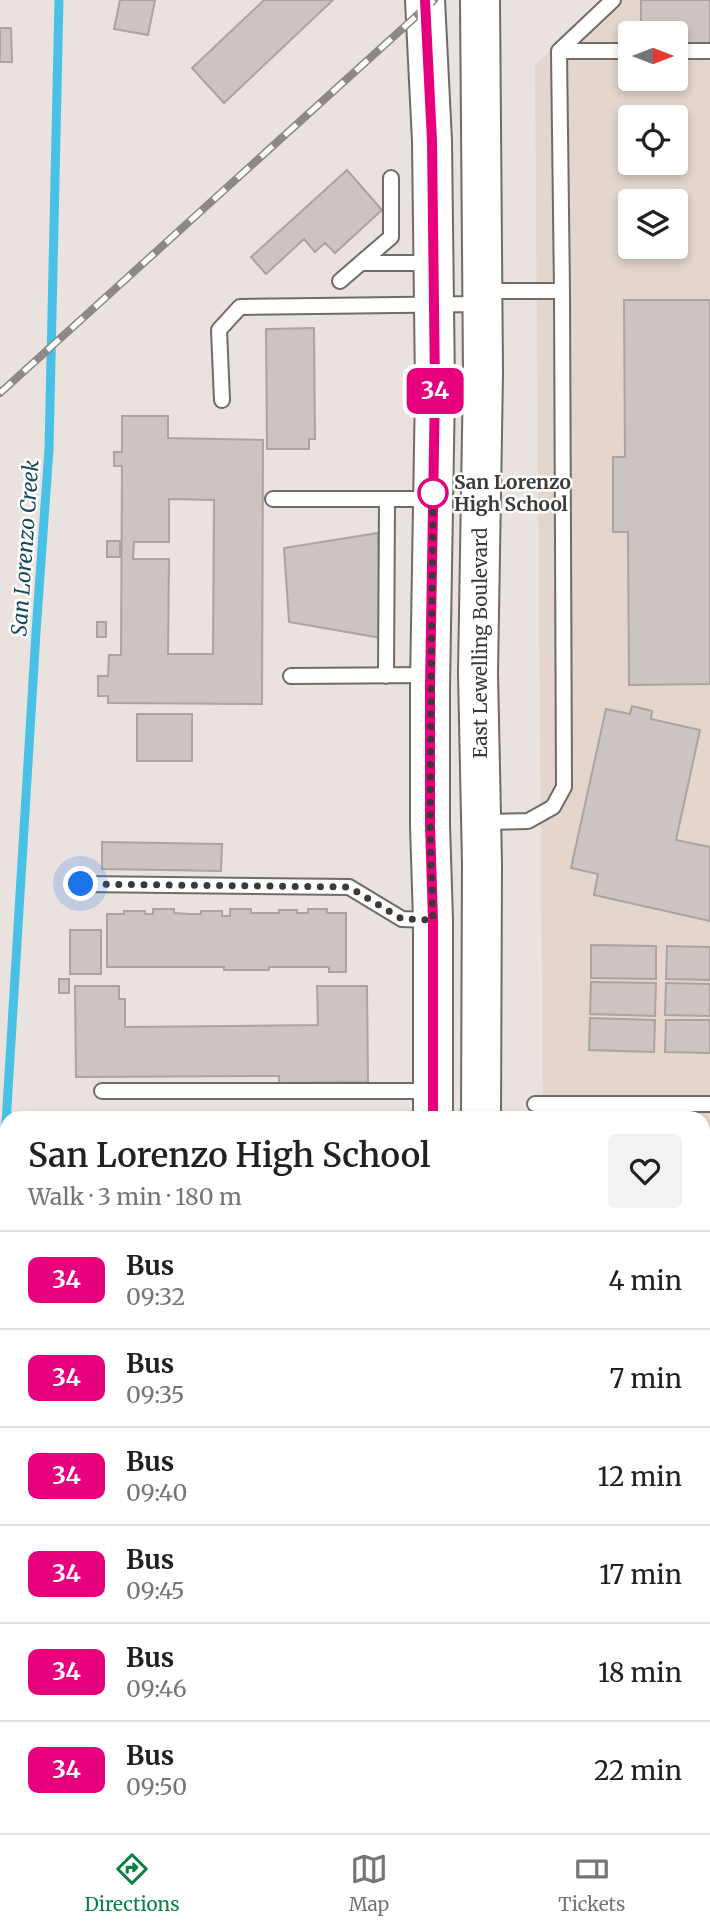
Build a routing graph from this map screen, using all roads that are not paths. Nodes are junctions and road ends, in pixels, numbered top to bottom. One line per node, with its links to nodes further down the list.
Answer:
1 (425, 0): 10 (main road)
2 (480, 0): 13 (main road, East Lewelling Boulevard)
3 (613, 0): 4 (lane)
4 (559, 51): 5 (lane); 12 (lane)
5 (618, 51)
6 (688, 51): 7 (lane)
7 (710, 51)
8 (391, 178): 9 (lane)
9 (360, 263): 10 (lane); 11 (lane)
10 (433, 263): 14 (main road)
11 (340, 281)
12 (562, 291): 13 (lane); 22 (lane)
13 (481, 298): 14 (lane); 22 (main road, East Lewelling Boulevard)
14 (433, 306): 15 (lane); 18 (main road)
15 (222, 400)
16 (273, 499): 17 (lane)
17 (387, 499): 18 (lane); 20 (lane)
18 (433, 499): 21 (main road)
19 (291, 676): 20 (lane)
20 (386, 676): 21 (lane)
21 (430, 676): 23 (main road)
22 (480, 822): 23 (main road); 30 (main road, East Lewelling Boulevard)
23 (430, 825): 25 (main road)
24 (81, 884): 25 (lane)
25 (433, 920): 29 (main road)
26 (102, 1091): 29 (lane)
27 (535, 1104): 28 (lane)
28 (710, 1104)
29 (433, 1105)
30 (481, 1111)

